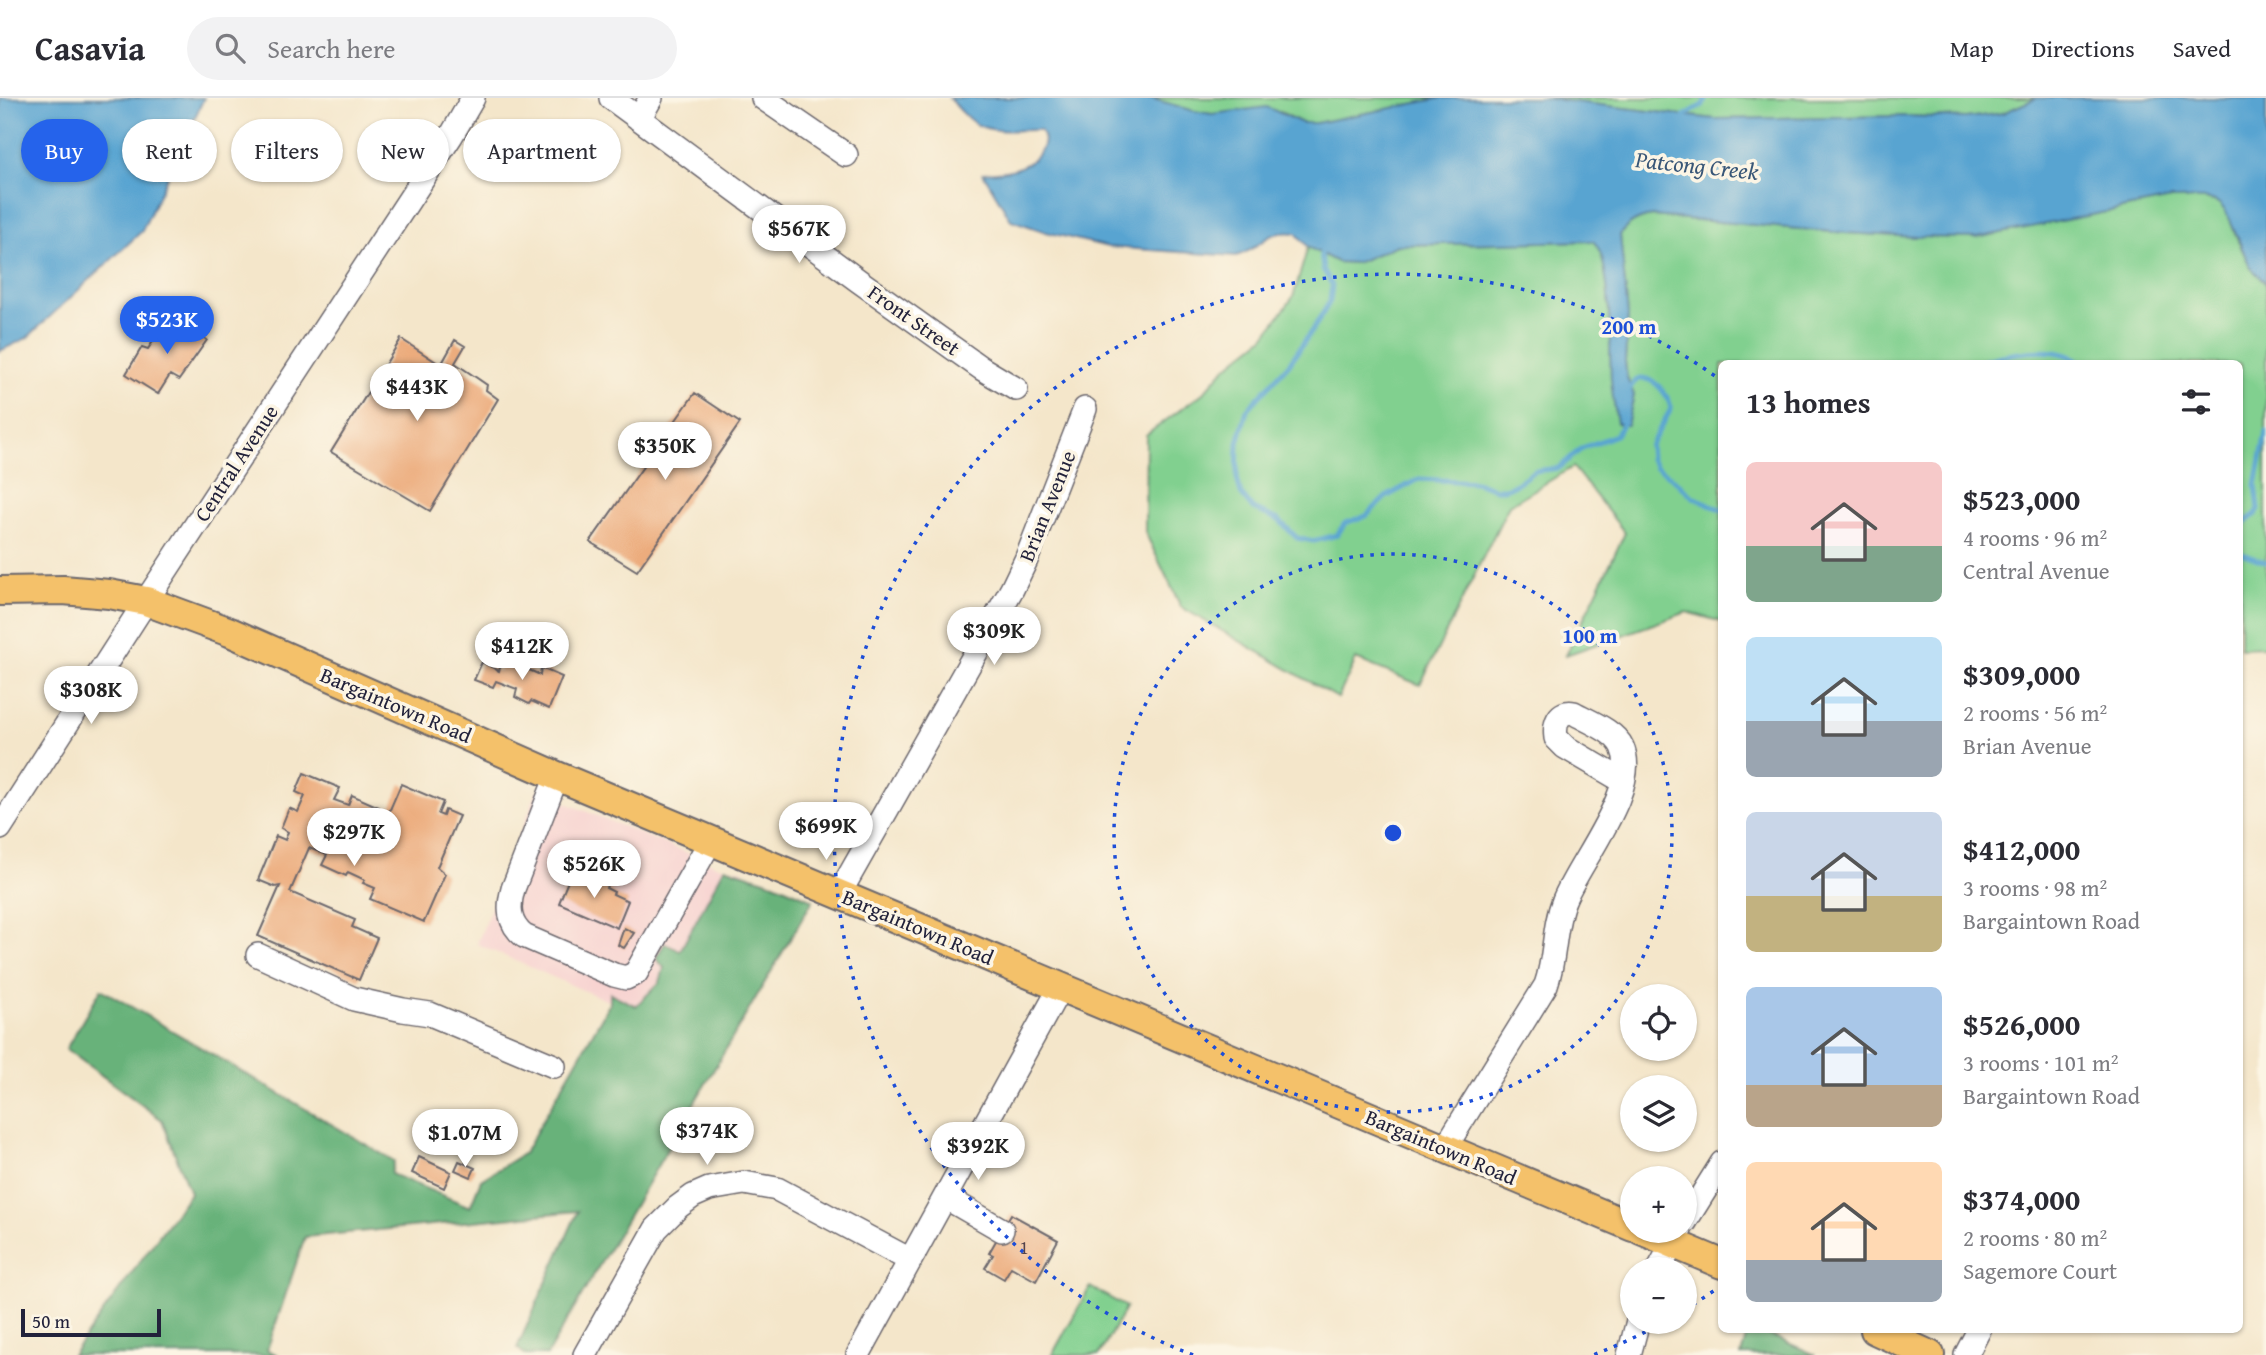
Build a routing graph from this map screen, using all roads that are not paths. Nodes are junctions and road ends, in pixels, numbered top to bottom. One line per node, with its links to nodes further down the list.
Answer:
1 (473, 98): 10 (street, Central Avenue)
2 (611, 98): 5 (street, Front Street)
3 (651, 98): 5 (street)
4 (763, 98): 6 (street)
5 (639, 119): 7 (street, Front Street)
6 (846, 155)
7 (1016, 389)
8 (1085, 409): 15 (street, Brian Avenue)
9 (0, 591): 10 (main road, Bargaintown Road)
10 (146, 601): 11 (main road, Bargaintown Road); 13 (street, Central Avenue)
11 (557, 776): 14 (main road, Bargaintown Road); 14 (street)
12 (1623, 781): 19 (street)
13 (0, 828)
14 (711, 840): 15 (main road, Bargaintown Road)
15 (839, 894): 17 (main road, Bargaintown Road)
16 (258, 956): 18 (street)
17 (1060, 988): 19 (main road, Bargaintown Road); 21 (street)
18 (554, 1066)
19 (1445, 1149): 23 (main road, Bargaintown Road)
20 (1718, 1169): 22 (street)
21 (945, 1197): 24 (street); 26 (street)
22 (1697, 1203)
23 (1620, 1222)
24 (1002, 1230)
25 (1694, 1243): 27 (main road)
26 (910, 1260): 31 (street); 32 (street)
27 (1718, 1261)
28 (1882, 1333): 34 (main road)
29 (1977, 1333): 35 (street)
30 (1635, 1334): 33 (street)
31 (585, 1355)
32 (858, 1355)
33 (1629, 1355)
34 (1930, 1355)
35 (1966, 1355)

